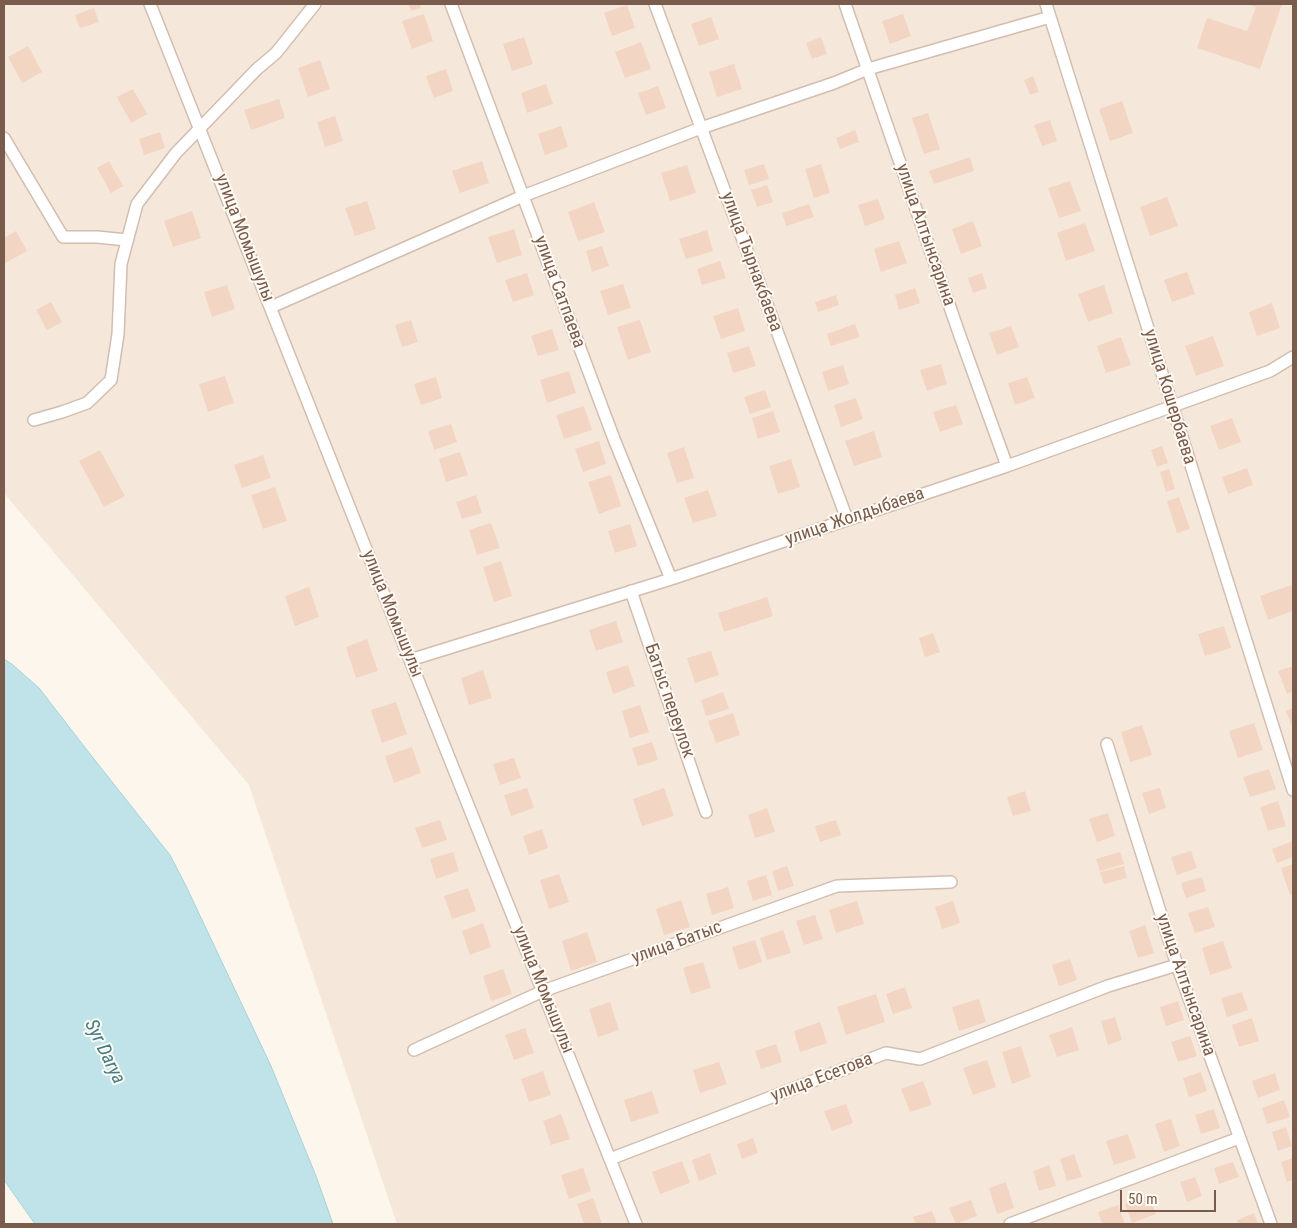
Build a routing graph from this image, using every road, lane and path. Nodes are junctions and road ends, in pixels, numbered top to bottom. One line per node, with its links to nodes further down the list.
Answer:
1 (150, 4): 9 (street, улица Момышулы)
2 (316, 4): 9 (street)
3 (451, 4): 12 (street, улица Сатпаева)
4 (655, 4): 10 (street, улица Тырнакбаева)
5 (845, 4): 8 (street, улица Алтынсарина)
6 (1046, 4): 7 (street, улица Кошербаева)
7 (1050, 17): 8 (street); 16 (street, улица Кошербаева)
8 (868, 69): 10 (street); 18 (street, улица Алтынсарина)
9 (200, 128): 13 (street); 14 (street, улица Момышулы)
10 (701, 128): 12 (street); 19 (street, улица Тырнакбаева)
11 (4, 138): 13 (street)
12 (523, 196): 14 (street); 20 (street, улица Сатпаева)
13 (127, 240): 17 (street)
14 (271, 307): 22 (street, улица Момышулы)
15 (1293, 357): 16 (street, улица Жолдыбаева)
16 (1172, 406): 18 (street, улица Жолдыбаева); 24 (street, улица Кошербаева)
17 (34, 420)
18 (1007, 466): 19 (street, улица Жолдыбаева)
19 (847, 519): 20 (street, улица Жолдыбаева)
20 (671, 579): 21 (street, улица Жолдыбаева)
21 (631, 591): 22 (street, улица Жолдыбаева); 25 (street, Батыс переулок)
22 (410, 660): 28 (street, улица Момышулы)
23 (1107, 744): 27 (street, улица Алтынсарина)
24 (1293, 790)
25 (706, 812)
26 (951, 882): 28 (street, улица Батыс)
27 (1177, 965): 30 (street, улица Алтынсарина); 31 (street, улица Есетова)
28 (543, 991): 29 (street, улица Батыс); 31 (street, улица Момышулы)
29 (414, 1050)
30 (1239, 1138): 33 (street); 34 (street, улица Алтынсарина)
31 (610, 1159): 32 (street, улица Момышулы)
32 (636, 1224)
33 (1010, 1224)
34 (1271, 1224)

